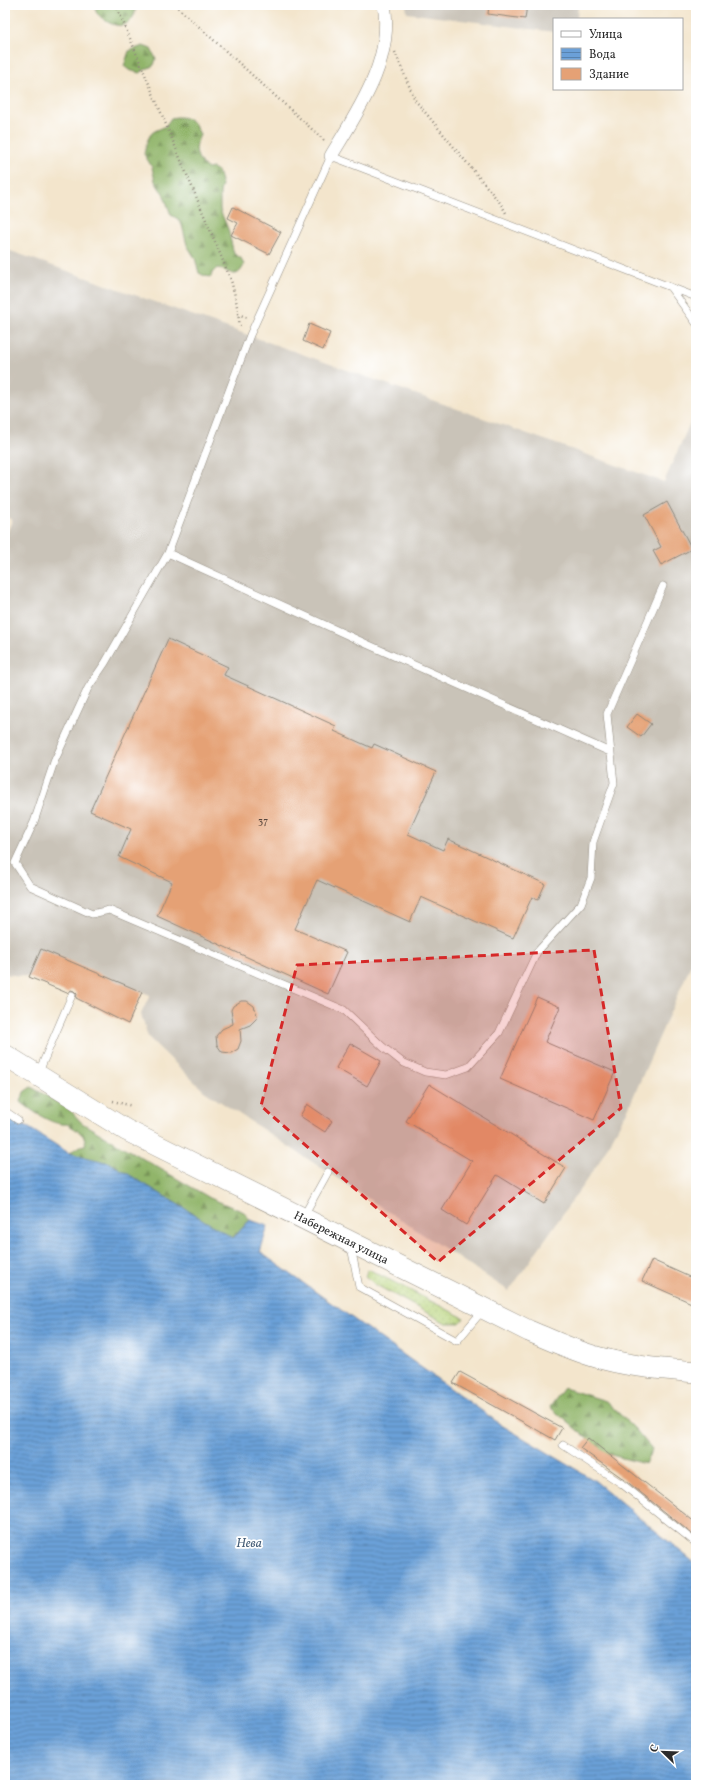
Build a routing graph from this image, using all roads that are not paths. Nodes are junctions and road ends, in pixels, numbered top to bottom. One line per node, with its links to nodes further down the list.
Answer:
1 (384, 5): 2 (street)
2 (333, 153): 3 (lane); 6 (lane)
3 (670, 286): 4 (lane); 5 (lane)
4 (696, 297)
5 (696, 323)
6 (168, 553): 8 (lane); 8 (lane)
7 (663, 586): 8 (lane)
8 (610, 752)
9 (72, 995): 11 (lane)
10 (5, 1055): 11 (main road, Набережная улица)
11 (38, 1076): 15 (main road, Набережная улица)
12 (5, 1111): 13 (lane)
13 (18, 1120)
14 (328, 1172): 15 (lane)
15 (303, 1217): 16 (main road, Набережная улица)
16 (349, 1240): 17 (main road, Набережная улица); 17 (lane)
17 (484, 1309): 18 (main road, Набережная улица)
18 (696, 1372)
19 (563, 1444): 20 (lane)
20 (696, 1544)

